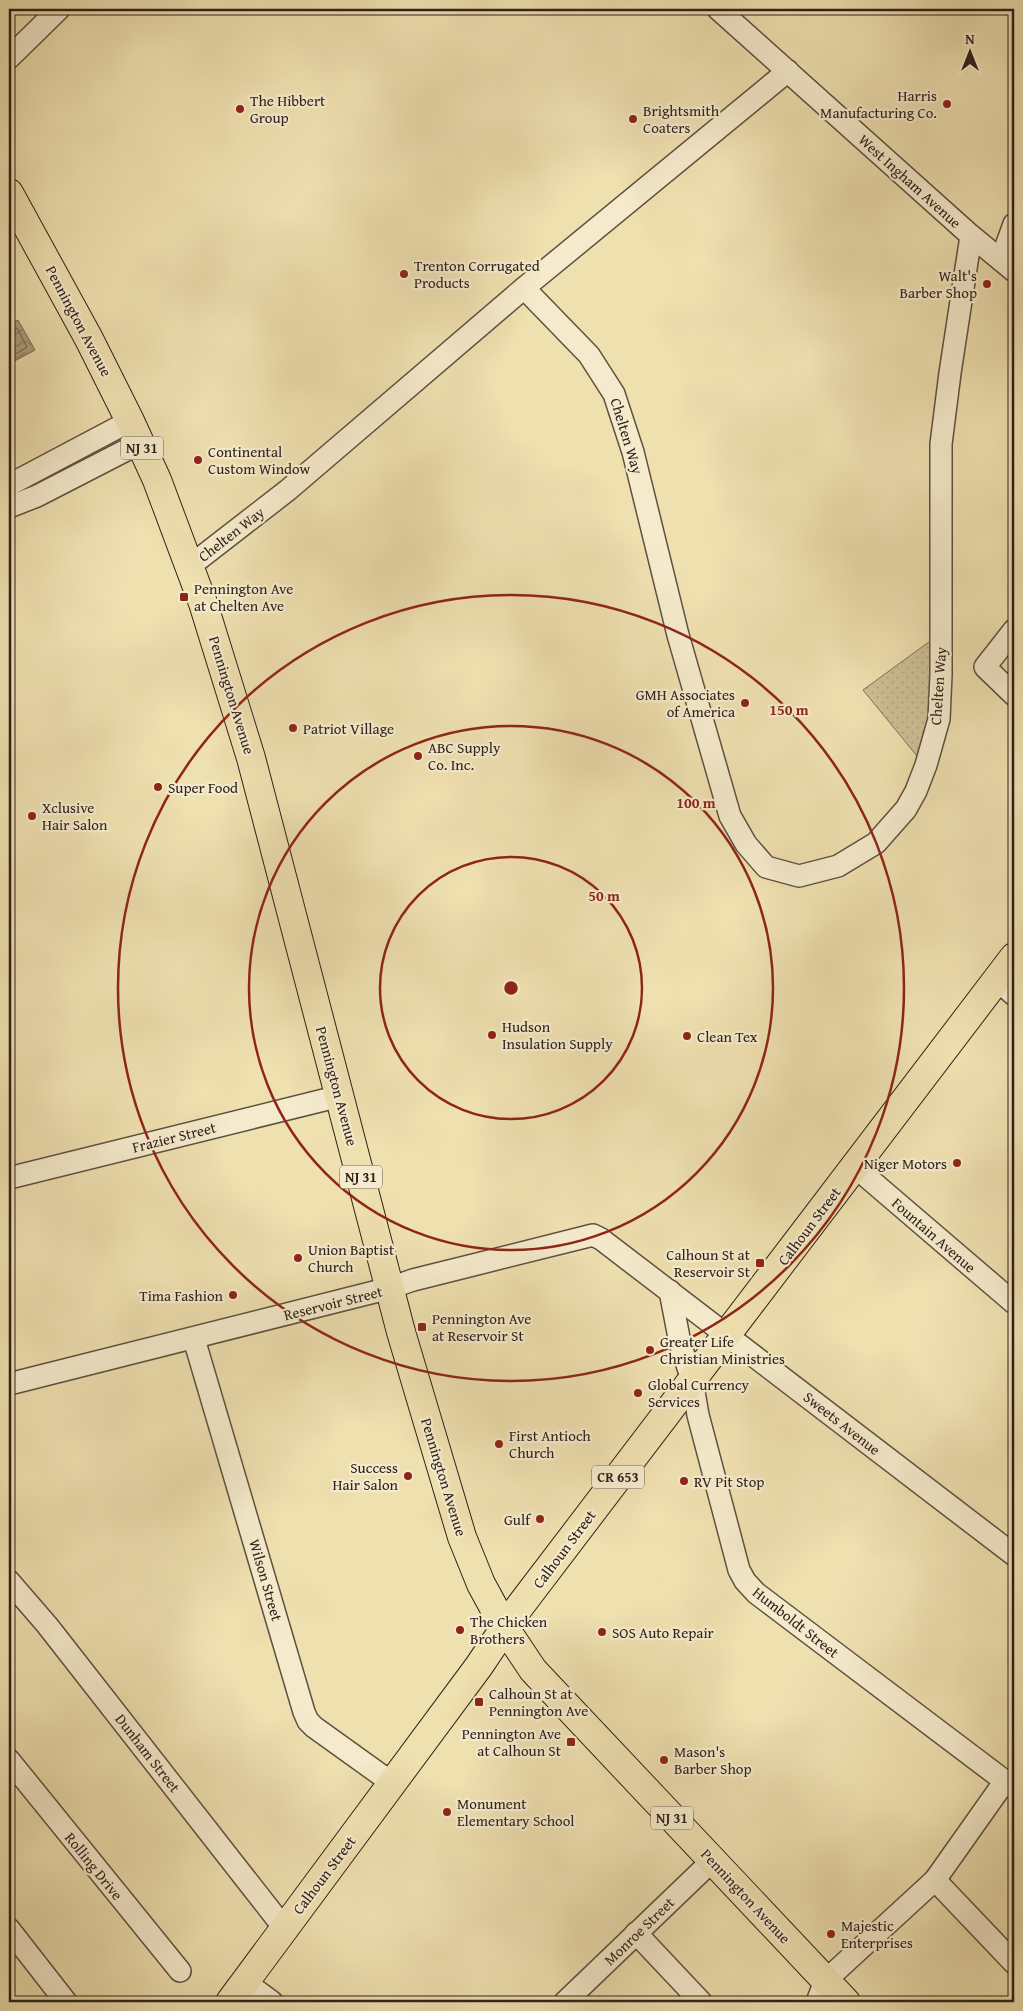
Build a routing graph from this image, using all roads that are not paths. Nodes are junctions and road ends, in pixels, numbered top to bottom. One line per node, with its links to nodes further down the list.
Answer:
1 (59, 9): 3 (street)
2 (718, 9): 4 (street, West Ingham Avenue)
3 (9, 58)
4 (788, 71): 7 (street, West Ingham Avenue); 9 (street, Chelten Way)
5 (9, 193): 10 (main road, Pennington Avenue / NJ 31)
6 (1014, 224): 8 (street)
7 (971, 236): 8 (street, West Ingham Avenue); 9 (street, Chelten Way)
8 (1008, 266)
9 (524, 288): 13 (street, Chelten Way)
10 (135, 432): 11 (street); 12 (street); 13 (main road, Pennington Avenue / NJ 31)
11 (9, 485)
12 (9, 507)
13 (190, 566): 18 (main road, Pennington Avenue / NJ 31)
14 (1014, 630): 15 (street)
15 (1014, 695)
16 (1014, 957): 17 (main road, Calhoun Street / CR 653)
17 (1005, 988): 19 (main road, Calhoun Street / CR 653)
18 (340, 1096): 20 (street, Frazier Street); 21 (main road, Pennington Avenue / NJ 31)
19 (854, 1166): 23 (street, Fountain Avenue); 24 (main road, Calhoun Street / CR 653)
20 (9, 1178)
21 (390, 1288): 22 (street, Reservoir Street); 25 (street, Reservoir Street); 30 (main road, Pennington Avenue / NJ 31)
22 (670, 1291): 24 (street, Sweets Avenue); 26 (street, Humboldt Street)
23 (1014, 1303)
24 (726, 1334): 26 (main road, Calhoun Street / CR 653); 28 (street, Sweets Avenue)
25 (194, 1338): 27 (street, Reservoir Street); 32 (street, Wilson Street)
26 (692, 1380): 30 (main road, Calhoun Street / CR 653); 33 (street, Humboldt Street)
27 (9, 1384)
28 (1014, 1555)
29 (9, 1582): 36 (street, Dunham Street)
30 (504, 1628): 32 (main road, Calhoun Street / CR 653); 34 (main road, Pennington Avenue / NJ 31)
31 (9, 1760): 40 (street, Rolling Drive)
32 (392, 1783): 36 (main road, Calhoun Street / CR 653)
33 (1010, 1785): 35 (street)
34 (713, 1860): 38 (street, Monroe Street); 42 (main road, Pennington Avenue / NJ 31)
35 (935, 1880): 39 (street); 42 (street)
36 (284, 1928): 41 (main road, Calhoun Street / CR 653)
37 (9, 1929): 43 (street)
38 (636, 1932): 45 (street, Monroe Street); 46 (street)
39 (1014, 1963)
40 (180, 1971)
41 (238, 1992): 44 (street)
42 (822, 1992): 47 (main road, Pennington Avenue / NJ 31)
43 (66, 2002)
44 (272, 2002)
45 (565, 2002)
46 (701, 2002)
47 (846, 2002)

